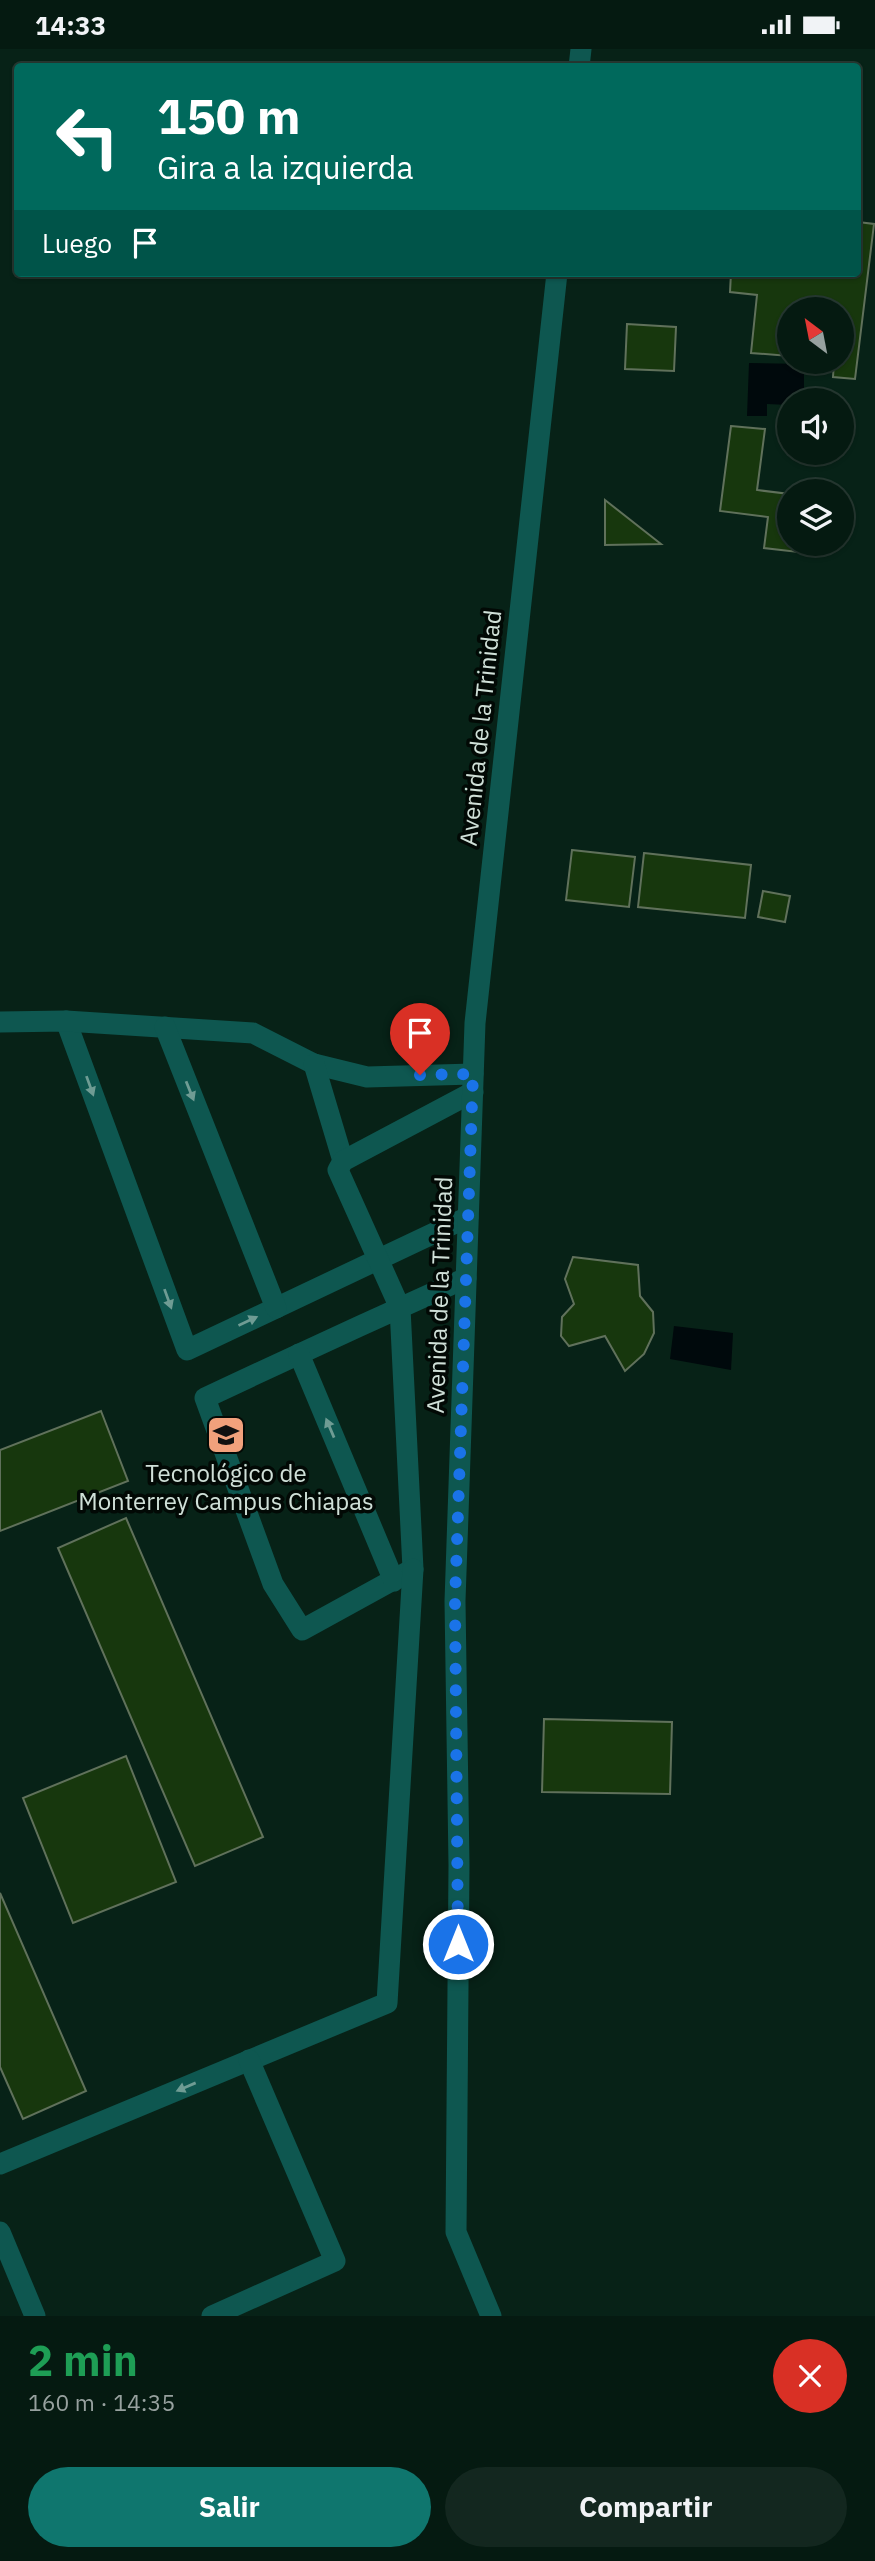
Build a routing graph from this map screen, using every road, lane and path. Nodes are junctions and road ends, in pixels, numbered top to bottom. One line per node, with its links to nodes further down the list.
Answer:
1 (557, 277): 6 (street, Avenida de la Trinidad)
2 (66, 1021): 3 (street); 4 (street); 11 (street, one-way to 11)
3 (0, 1022)
4 (165, 1027): 5 (street); 11 (street, one-way to 11)
5 (314, 1064): 6 (street); 7 (street)
6 (473, 1083): 7 (street); 8 (street, Avenida de la Trinidad)
7 (343, 1161): 9 (street)
8 (468, 1217): 9 (street); 10 (street, Avenida de la Trinidad)
9 (378, 1260): 11 (street); 12 (street)
10 (466, 1278): 12 (street); 21 (street, Avenida de la Trinidad)
11 (276, 1308)
12 (400, 1308): 13 (street); 14 (street)
13 (299, 1354): 15 (street, one-way to 13); 15 (street)
14 (413, 1569): 15 (street); 16 (street)
15 (394, 1581)
16 (249, 2060): 17 (street, one-way to 17); 20 (street)
17 (0, 2164)
18 (0, 2232): 19 (street)
19 (35, 2316)
20 (212, 2316)
21 (491, 2316)

